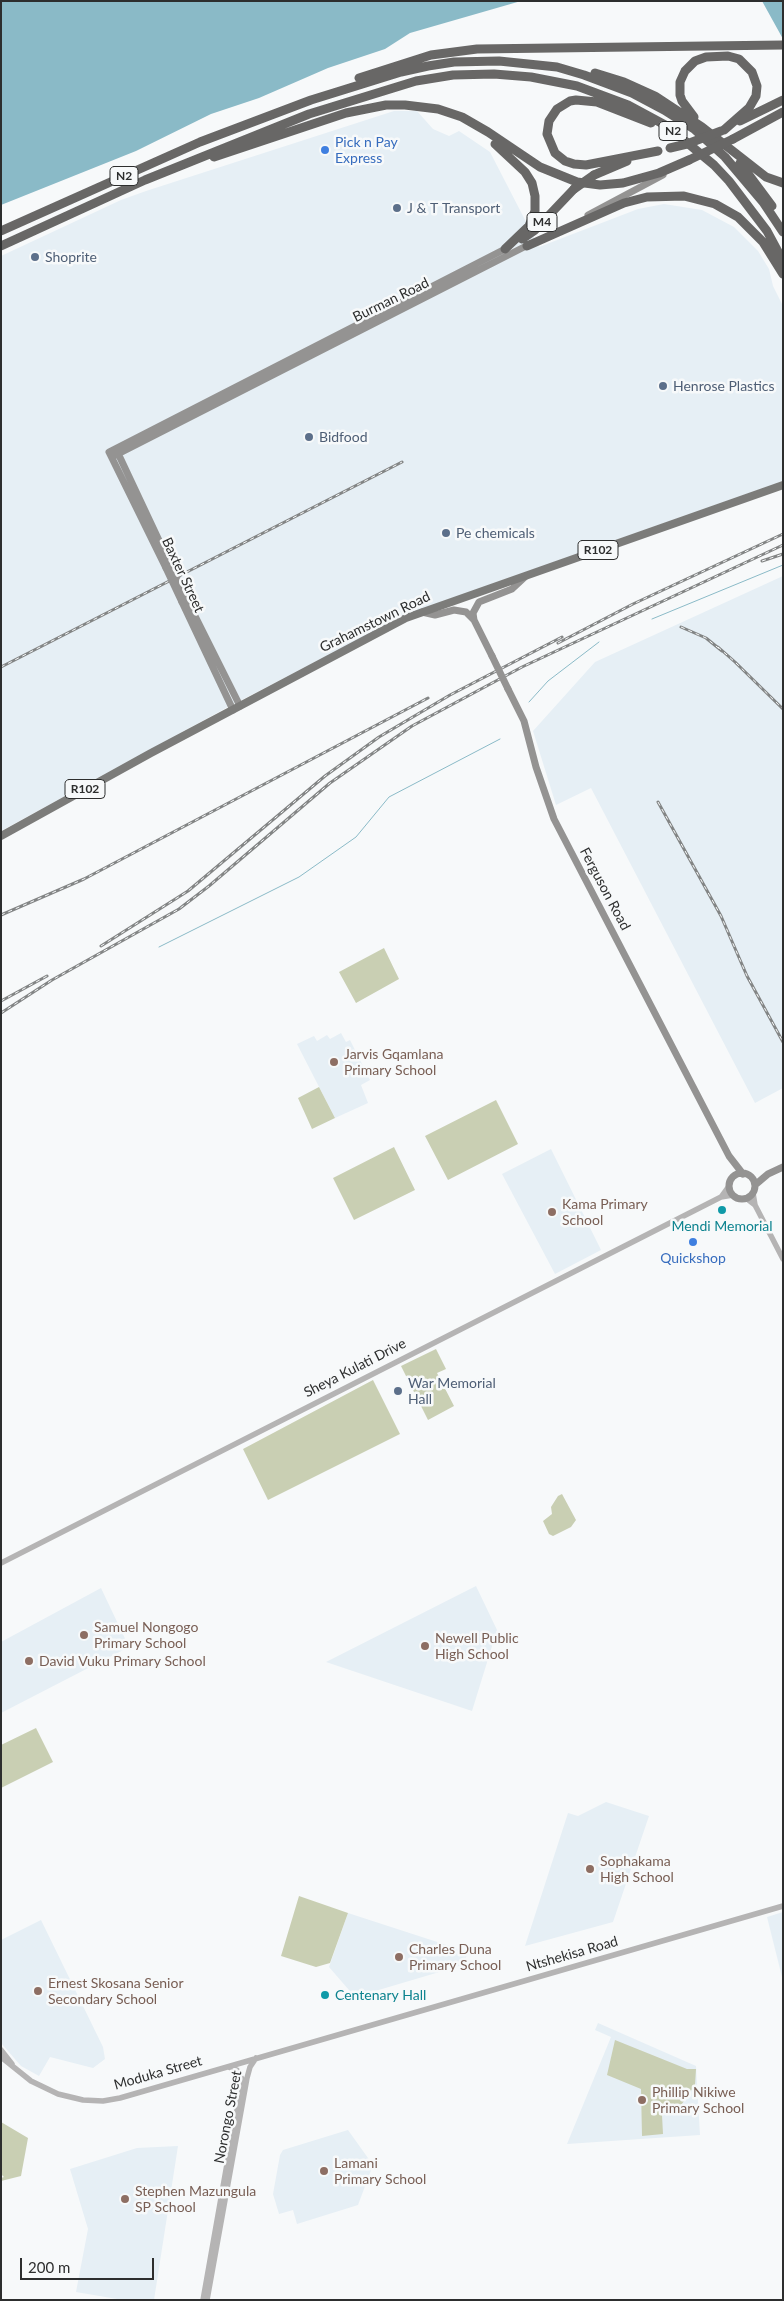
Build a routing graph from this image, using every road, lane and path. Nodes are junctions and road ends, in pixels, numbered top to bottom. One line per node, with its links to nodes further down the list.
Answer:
1 (783, 45): 7 (highway)
2 (558, 67): 7 (highway, N2); 8 (highway); 19 (highway, N2)
3 (783, 100): 9 (highway, M4)
4 (448, 112): 14 (highway); 15 (highway); 22 (highway)
5 (783, 112): 10 (highway, M4)
6 (783, 120): 10 (highway)
7 (248, 123): 18 (highway, N2)
8 (702, 127): 9 (highway); 11 (highway)
9 (723, 130): 13 (highway, M4, bridge)
10 (746, 132): 14 (highway, M4, bridge)
11 (720, 141): 16 (highway); 17 (highway)
12 (695, 148): 13 (highway); 15 (highway, N2); 23 (highway, N2)
13 (658, 151): 22 (highway, Burman Road / M4, bridge)
14 (680, 165): 21 (main road, Burman Road / M4)
15 (145, 180): 20 (highway, N2)
16 (783, 183)
17 (783, 226)
18 (1, 231)
19 (783, 232)
20 (1, 246)
21 (527, 246): 24 (highway); 25 (main road, Burman Road / M4)
22 (505, 249): 25 (main road, Burman Road / M4)
23 (783, 261)
24 (783, 274)
25 (114, 453): 30 (main road, Baxter Street, bridge)
26 (783, 485): 27 (main road, Grahamstown Road / R102)
27 (528, 574): 28 (main road, Grahamstown Road / R102); 29 (main road)
28 (421, 612): 29 (main road); 30 (main road, Grahamstown Road / R102)
29 (474, 620): 32 (main road, Ferguson Road, bridge)
30 (236, 708): 31 (main road, Grahamstown Road / R102)
31 (1, 836)
32 (732, 1161): 34 (main road, Ferguson Road); 36 (main road, Ferguson Road)
33 (783, 1166): 35 (main road)
34 (745, 1174): 35 (main road); 36 (main road); 38 (main road)
35 (768, 1174): 38 (main road)
36 (733, 1177): 37 (main road)
37 (729, 1186): 39 (main road); 40 (street, Sheya Kulati Drive)
38 (754, 1189): 41 (main road); 42 (street)
39 (733, 1195): 40 (street, Sheya Kulati Drive); 41 (main road)
40 (721, 1197): 44 (street, Sheya Kulati Drive)
41 (746, 1198): 42 (street)
42 (755, 1205): 43 (street)
43 (783, 1259)
44 (1, 1563)
45 (783, 1906): 47 (street, Ntshekisa Road)
46 (1, 2050): 52 (street, Moduka Street)
47 (281, 2051): 49 (street, Moduka Street)
48 (1, 2057): 52 (street, Moduka Street)
49 (256, 2058): 50 (street, Moduka Street); 55 (street, Norongo Street)
50 (244, 2062): 51 (street, Moduka Street); 53 (street, Norongo Street)
51 (228, 2066): 52 (street, Moduka Street); 53 (street, Norongo Street)
52 (16, 2070)
53 (242, 2080): 54 (street, Norongo Street)
54 (203, 2300)
55 (207, 2300)

